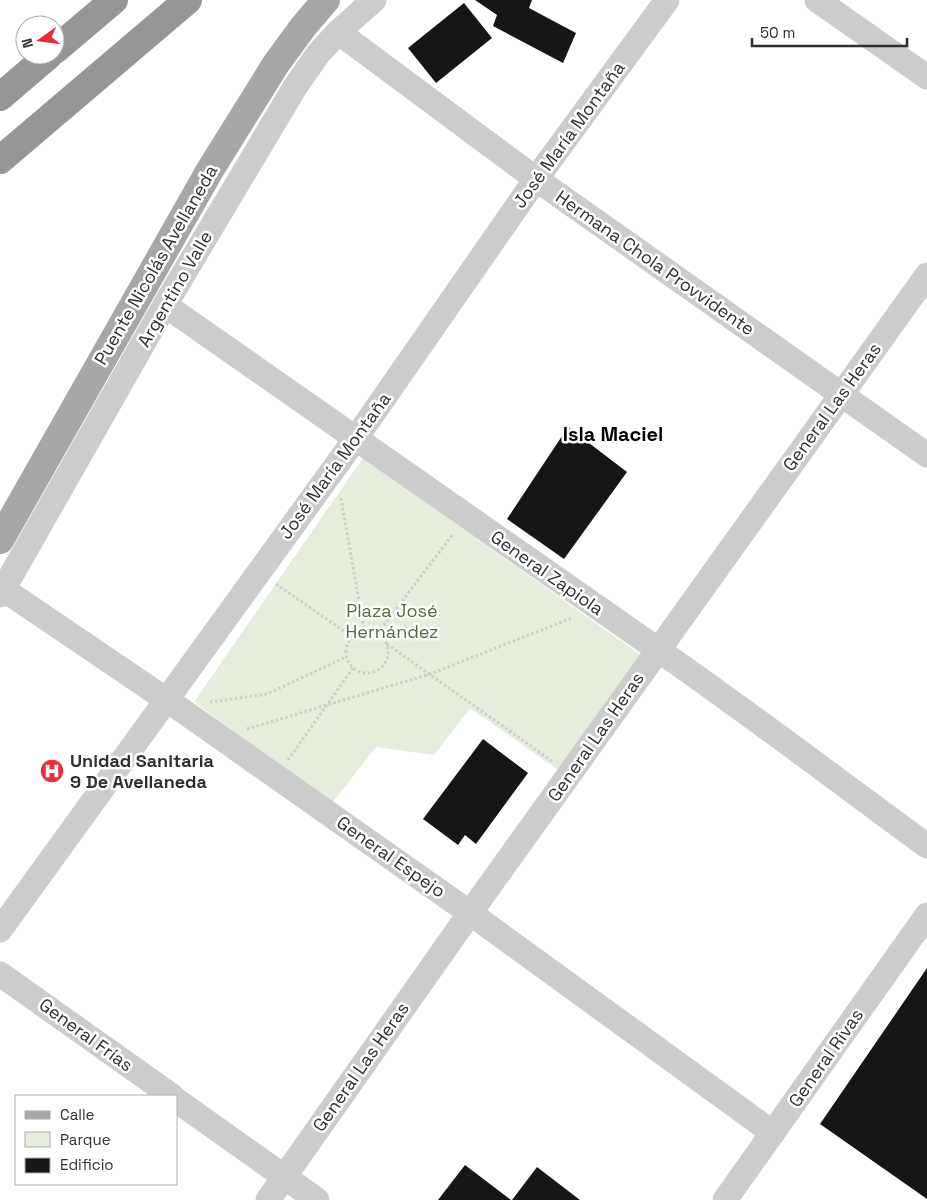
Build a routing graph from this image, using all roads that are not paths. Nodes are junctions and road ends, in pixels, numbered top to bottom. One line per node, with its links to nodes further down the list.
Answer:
1 (114, 0): 8 (highway)
2 (188, 0): 12 (highway)
3 (326, 0): 19 (main road, Puente Nicolás Avellaneda)
4 (374, 0): 7 (street, Argentino Valle)
5 (667, 0): 13 (street, José María Montaña)
6 (817, 0): 10 (street)
7 (338, 32): 13 (street, Hermana Chola Provvidente); 15 (street, Argentino Valle)
8 (65, 42)
9 (37, 65): 11 (highway)
10 (927, 77)
11 (0, 96)
12 (0, 160)
13 (536, 179): 16 (street, Hermana Chola Provvidente); 17 (street, José María Montaña)
14 (927, 276): 16 (street, General Las Heras)
15 (165, 305): 17 (street, General Zapiola); 20 (street, Argentino Valle)
16 (841, 394): 18 (street, Hermana Chola Provvidente); 21 (street, General Las Heras)
17 (356, 438): 21 (street, General Zapiola); 22 (street, José María Montaña)
18 (927, 455)
19 (0, 540)
20 (2, 592): 22 (street, General Espejo)
21 (658, 650): 23 (street, General Zapiola); 24 (street, General Las Heras)
22 (175, 706): 24 (street, General Espejo); 26 (street, José María Montaña)
23 (927, 846)
24 (470, 913): 30 (street, General Espejo); 31 (street, General Las Heras)
25 (927, 915): 30 (street, General Rivas)
26 (0, 930)
27 (0, 974): 28 (street, General Frías)
28 (171, 1095)
29 (178, 1101): 31 (street)
30 (773, 1133): 34 (street, General Rivas)
31 (284, 1176): 32 (street, General Las Heras); 33 (street)
32 (268, 1200)
33 (317, 1200)
34 (725, 1200)

